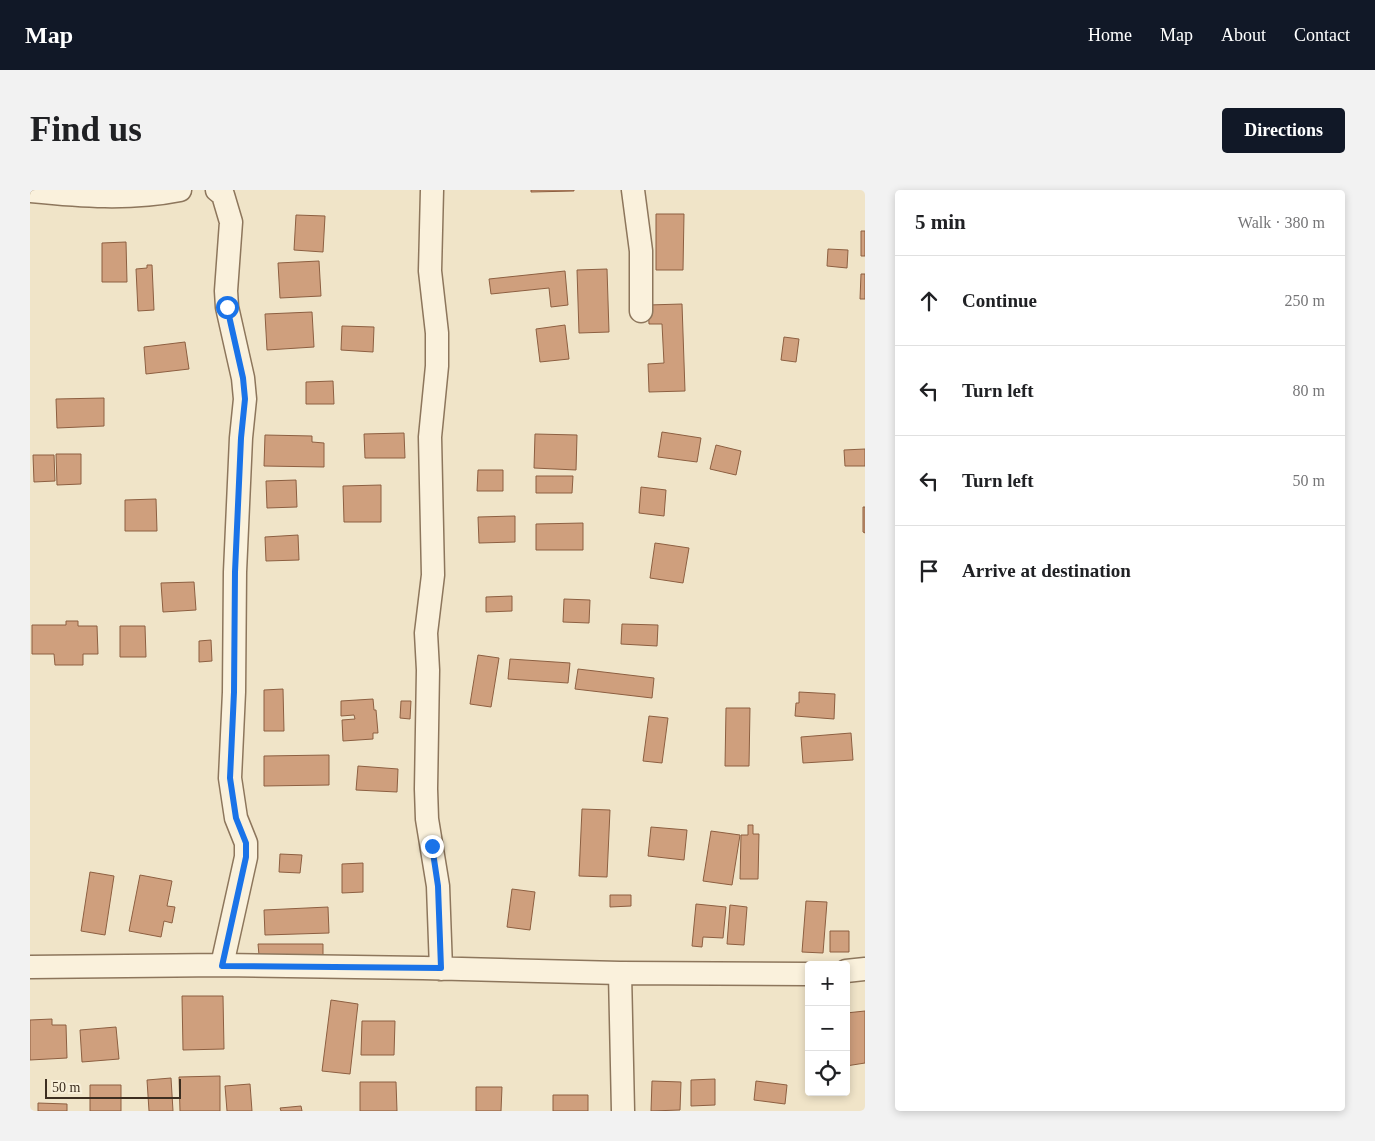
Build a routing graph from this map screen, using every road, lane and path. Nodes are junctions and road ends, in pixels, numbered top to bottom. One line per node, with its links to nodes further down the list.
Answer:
1 (180, 190): 5 (street)
2 (217, 190): 7 (street)
3 (432, 190): 9 (street)
4 (633, 190): 6 (street)
5 (30, 191)
6 (641, 311)
7 (222, 966): 8 (street); 9 (street)
8 (30, 967)
9 (441, 968): 12 (street)
10 (865, 969): 11 (street)
11 (850, 971)
12 (620, 974): 13 (street); 14 (street)
13 (805, 974)
14 (623, 1111)

